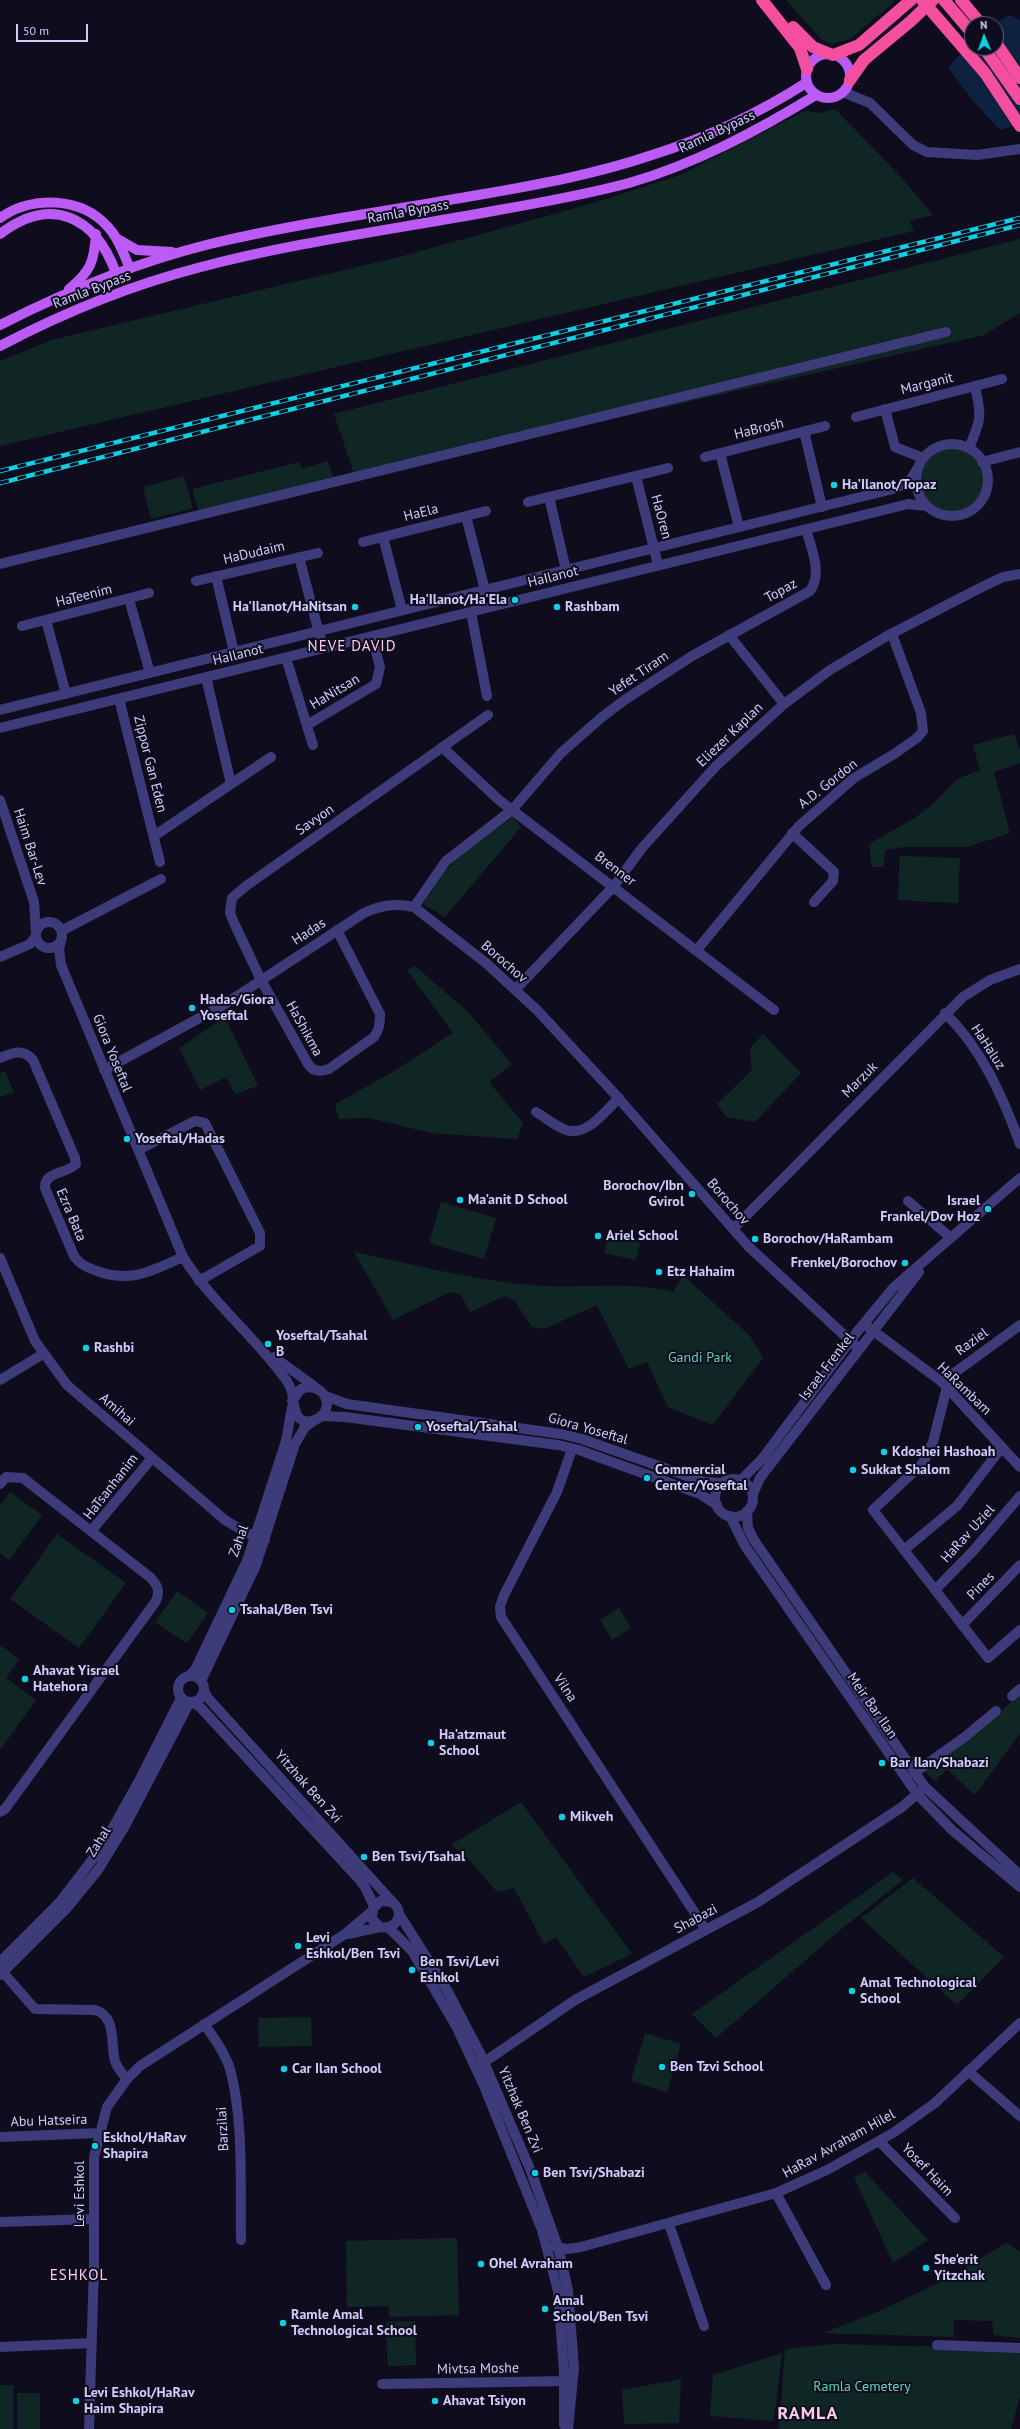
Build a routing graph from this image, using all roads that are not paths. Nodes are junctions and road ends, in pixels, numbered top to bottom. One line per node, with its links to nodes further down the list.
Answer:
1 (762, 0): 13 (highway)
2 (772, 0): 10 (highway)
3 (911, 0): 10 (highway)
4 (922, 0): 20 (highway, bridge)
5 (933, 0): 15 (highway)
6 (944, 0): 9 (highway)
7 (961, 0): 8 (highway)
8 (974, 16)
9 (964, 24)
10 (832, 55): 13 (main road); 15 (main road)
11 (1004, 55): 14 (highway)
12 (990, 56): 19 (highway)
13 (807, 69): 16 (main road)
14 (1020, 78)
15 (850, 80): 17 (main road)
16 (806, 83): 18 (main road); 26 (main road, Ramla Bypass)
17 (843, 92): 18 (main road); 21 (street)
18 (816, 95): 32 (main road, Ramla Bypass)
19 (1020, 99)
20 (1020, 126)
21 (1020, 149)
22 (0, 218): 25 (main road)
23 (0, 234): 24 (main road)
24 (96, 234): 28 (main road); 29 (main road)
25 (116, 238): 26 (main road); 27 (main road)
26 (180, 252): 27 (main road, Ramla Bypass)
27 (130, 268): 28 (main road, Ramla Bypass)
28 (116, 272): 29 (main road, Ramla Bypass)
29 (61, 296): 30 (main road, Ramla Bypass)
30 (0, 325)
31 (946, 332): 61 (street)
32 (0, 346)
33 (1002, 379): 34 (street, Marganit)
34 (975, 386): 35 (street, Marganit); 39 (street, Marganit)
35 (886, 409): 36 (street, Marganit); 43 (street, Marganit)
36 (856, 417)
37 (825, 426): 38 (street, HaBrosh)
38 (804, 432): 41 (street, HaBrosh); 51 (street, HaBrosh)
39 (969, 448): 43 (street); 44 (street)
40 (1020, 452): 44 (street)
41 (720, 453): 42 (street, HaBrosh); 54 (street, HaBrosh)
42 (705, 457)
43 (923, 458): 46 (street)
44 (982, 462): 50 (street)
45 (668, 468): 47 (street)
46 (917, 470): 50 (street); 51 (street, HaIlanot)
47 (636, 476): 48 (street); 58 (street, HaOren)
48 (549, 497): 49 (street); 63 (street)
49 (528, 502)
50 (926, 506): 55 (street, HaIlanot)
51 (822, 507): 54 (street, HaIlanot)
52 (486, 511): 53 (street, HaEla)
53 (466, 516): 56 (street, HaEla); 67 (street)
54 (739, 527): 58 (street, HaIlanot)
55 (806, 529): 62 (street, HaIlanot); 76 (street, Topaz)
56 (383, 537): 57 (street, HaEla); 70 (street)
57 (363, 542)
58 (655, 548): 62 (street, HaOren); 63 (street, HaIlanot)
59 (318, 553): 60 (street, HaDudaim)
60 (299, 557): 65 (street, HaDudaim); 74 (street, HaDudaim)
61 (0, 564)
62 (658, 565): 71 (street, HaIlanot)
63 (566, 570): 67 (street, HaIlanot)
64 (1020, 574): 75 (street, Eliezer Kaplan)
65 (216, 576): 66 (street, HaDudaim); 79 (street, HaDudaim)
66 (196, 581)
67 (485, 590): 70 (street, HaIlanot)
68 (149, 593): 69 (street, HaTeenim)
69 (129, 598): 72 (street, HaTeenim); 81 (street, HaTeenim)
70 (402, 610): 74 (street, HaIlanot)
71 (471, 612): 77 (street, HaIlanot); 84 (street)
72 (46, 620): 73 (street, HaTeenim); 83 (street, HaTeenim)
73 (22, 626)
74 (318, 631): 78 (street, HaDudaim); 79 (street, HaIlanot)
75 (892, 634): 86 (street, Eliezer Kaplan); 97 (street, A.D. Gordon)
76 (729, 635): 86 (street); 96 (street, Yefet Tiram)
77 (372, 636): 78 (street, HaIlanot); 89 (street, HaNitsan)
78 (323, 648): 80 (street, HaIlanot)
79 (234, 652): 81 (street, HaIlanot)
80 (286, 658): 82 (street, HaIlanot); 89 (street, HaNitsan)
81 (150, 673): 83 (street, HaIlanot)
82 (206, 677): 85 (street, HaIlanot); 94 (street)
83 (66, 694): 87 (street, HaIlanot)
84 (487, 696)
85 (119, 699): 90 (street, HaIlanot); 98 (street, Zippor Gan Eden)
86 (784, 704): 101 (street, Eliezer Kaplan)
87 (0, 710)
88 (488, 715): 92 (street, Savyon)
89 (307, 725): 91 (street, HaNitsan)
90 (0, 728)
91 (313, 745)
92 (442, 747): 96 (street, Brenner); 113 (street, Savyon)
93 (271, 757): 94 (street, Zippor Gan Eden)
94 (231, 784): 98 (street, Zippor Gan Eden)
95 (0, 800): 102 (street, Haim Bar-Lev)
96 (512, 810): 101 (street, Brenner); 104 (street)
97 (792, 833): 103 (street); 109 (street, A.D. Gordon)
98 (154, 836): 99 (street, Zippor Gan Eden)
99 (160, 862)
100 (160, 879): 107 (street)
101 (614, 886): 109 (street, Brenner); 114 (street, Eliezer Kaplan)
102 (34, 902): 105 (street, Haim Bar-Lev); 108 (street, Haim Bar-Lev)
103 (814, 902)
104 (414, 907): 106 (street, Hadas); 114 (street, Borochov)
105 (52, 922): 107 (street, Haim Bar-Lev); 108 (street)
106 (336, 930): 113 (street, Hadas); 113 (street, HaShikma)
107 (62, 934): 108 (street); 111 (street, Giora Yoseftal)
108 (40, 940): 110 (street); 111 (street, Giora Yoseftal)
109 (696, 951): 115 (street, Brenner)
110 (0, 957)
111 (61, 965): 118 (street, Giora Yoseftal)
112 (1020, 969): 116 (street, Marzuk)
113 (261, 980): 118 (street, Hadas)
114 (515, 990): 119 (street, Borochov)
115 (774, 1010)
116 (945, 1013): 121 (street, HaHaluz); 125 (street, Marzuk)
117 (0, 1058): 127 (street, Ezra Bata)
118 (104, 1070): 122 (street, Giora Yoseftal)
119 (619, 1098): 120 (street); 125 (street, Borochov)
120 (536, 1112)
121 (1020, 1144)
122 (138, 1150): 127 (street, Giora Yoseftal); 130 (street)
123 (1020, 1178): 126 (street, Israel Frenkel)
124 (908, 1201): 126 (street)
125 (732, 1229): 134 (street, Borochov)
126 (951, 1238): 129 (street, Israel Frenkel)
127 (183, 1257): 130 (street, Giora Yoseftal)
128 (0, 1258): 137 (street, Amihai)
129 (927, 1261): 131 (street, Israel Frenkel); 133 (street, Israel Frenkel)
130 (199, 1281): 135 (street, Giora Yoseftal)
131 (864, 1324): 133 (street, HaRambam); 134 (street, Israel Frenkel)
132 (1020, 1325): 139 (street, Raziel)
133 (872, 1331): 136 (street, Israel Frenkel); 139 (street, HaRambam)
134 (849, 1342): 136 (street, Borochov); 147 (street, Israel Frenkel)
135 (259, 1346): 140 (street, Giora Yoseftal); 141 (street, Giora Yoseftal)
136 (858, 1348): 150 (street, Israel Frenkel)
137 (42, 1354): 138 (street); 145 (street, Amihai)
138 (0, 1380)
139 (944, 1385): 143 (street, HaRambam); 157 (street)
140 (321, 1392): 141 (street); 142 (street); 148 (street, Giora Yoseftal)
141 (292, 1404): 142 (street); 156 (street, Zahal)
142 (318, 1418): 144 (street, Giora Yoseftal); 156 (street, Zahal)
143 (1002, 1447): 146 (street, HaRambam); 157 (street)
144 (572, 1449): 152 (street, Giora Yoseftal); 179 (street, Vilna)
145 (152, 1458): 155 (street, HaTsanhanim); 156 (street, Amihai)
146 (1020, 1467)
147 (741, 1480): 148 (street); 150 (street)
148 (723, 1483): 152 (street)
149 (0, 1484): 155 (street)
150 (752, 1494): 153 (street)
151 (1020, 1496): 159 (street, HaRav Uziel)
152 (717, 1505): 154 (street)
153 (747, 1511): 154 (street); 169 (street, Meir Bar Ilan)
154 (730, 1516): 171 (street, Meir Bar Ilan)
155 (92, 1530): 172 (street, HaTsanhanim)
156 (260, 1539): 162 (street, Zahal); 163 (street, Zahal)
157 (904, 1550): 159 (street)
158 (1020, 1565): 160 (street, Pines)
159 (936, 1589): 160 (street)
160 (962, 1625): 161 (street)
161 (1020, 1630)
162 (189, 1676): 163 (street); 166 (street)
163 (203, 1686): 167 (street); 175 (street, Yitzhak Ben Zvi)
164 (1020, 1688): 165 (street)
165 (1012, 1696)
166 (180, 1698): 167 (street); 181 (street, Zahal)
167 (191, 1702): 176 (street, Yitzhak Ben Zvi); 181 (street, Zahal)
168 (996, 1711): 169 (street)
169 (914, 1773): 170 (street, Meir Bar Ilan)
170 (925, 1787): 171 (street, Shabazi); 173 (street, Meir Bar Ilan)
171 (917, 1794): 174 (street, Meir Bar Ilan); 179 (street, Shabazi)
172 (0, 1812)
173 (1020, 1875)
174 (1020, 1887)
175 (392, 1902): 176 (street); 177 (street)
176 (373, 1909): 178 (street); 180 (street, Levi Eshkol)
177 (399, 1914): 178 (street); 184 (street, Yitzhak Ben Zvi)
178 (384, 1927): 180 (street, Levi Eshkol); 184 (street, Yitzhak Ben Zvi)
179 (706, 1930): 184 (street, Shabazi)
180 (340, 1937): 183 (street, Levi Eshkol)
181 (1, 1970): 186 (street)
182 (1020, 2023): 185 (street, HaRav Avraham Hilel)
183 (204, 2024): 186 (street, Levi Eshkol); 196 (street, Barzilai)
184 (480, 2065): 197 (street, Yitzhak Ben Zvi); 198 (street, Yitzhak Ben Zvi)
185 (968, 2072): 187 (street); 190 (street, HaRav Avraham Hilel)
186 (127, 2079): 188 (street, Levi Eshkol)
187 (1020, 2116)
188 (99, 2133): 189 (street, Abu Hatseira); 193 (street, Levi Eshkol)
189 (0, 2138)
190 (879, 2141): 191 (street, HaRav Avraham Hilel); 192 (street, Yosef Haim)
191 (776, 2193): 195 (street, HaRav Avraham Hilel); 199 (street)
192 (955, 2218)
193 (94, 2219): 194 (street); 201 (street, Levi Eshkol)
194 (0, 2222)
195 (669, 2224): 198 (street, HaRav Avraham Hilel); 200 (street)
196 (241, 2240)
197 (546, 2243): 198 (street, HaRav Avraham Hilel); 205 (street, Yitzhak Ben Zvi)
198 (558, 2247): 205 (street, Yitzhak Ben Zvi)
199 (826, 2285)
200 (704, 2326)
201 (92, 2343): 203 (street); 207 (street, Levi Eshkol)
202 (937, 2345): 204 (street)
203 (0, 2347)
204 (1020, 2348)
205 (569, 2381): 206 (street, Mivtsa Moshe); 208 (street, Yitzhak Ben Zvi); 209 (street, Yitzhak Ben Zvi)
206 (382, 2384)
207 (88, 2429)
208 (564, 2429)
209 (568, 2429)

